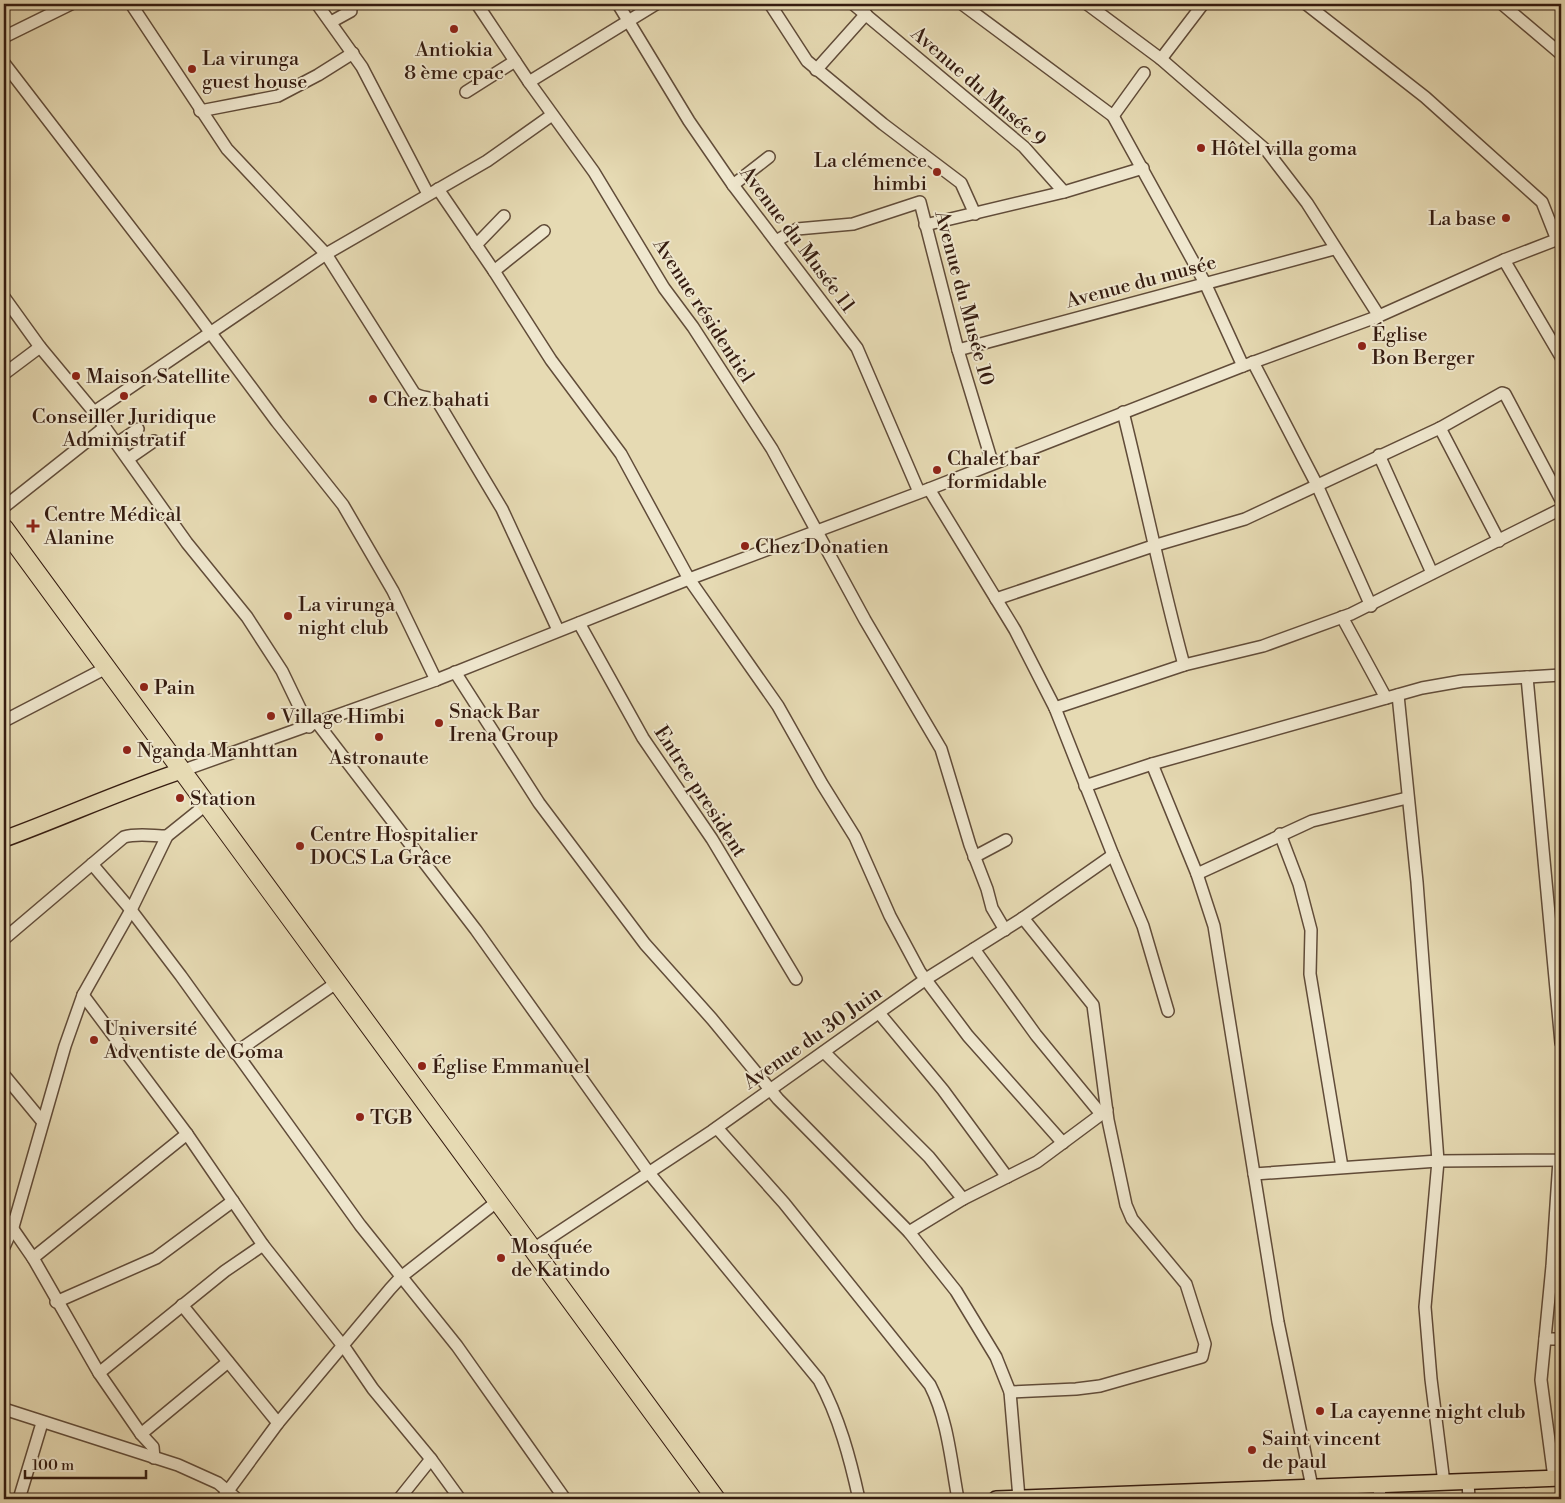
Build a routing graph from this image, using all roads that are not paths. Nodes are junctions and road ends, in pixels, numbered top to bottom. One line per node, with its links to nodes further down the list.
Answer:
1 (70, 4): 18 (street)
2 (131, 4): 28 (street)
3 (318, 4): 17 (street)
4 (477, 4): 22 (street, Avenue résidentiel)
5 (618, 4): 16 (street, Avenue du Musée 11)
6 (656, 4): 16 (street)
7 (770, 4): 24 (street, Avenue du Musée 10)
8 (853, 4): 15 (street, Avenue du Musée 9)
9 (962, 4): 30 (street)
10 (1088, 4): 21 (street)
11 (1203, 4): 21 (street)
12 (1306, 4): 40 (street)
13 (1502, 4): 20 (street)
14 (351, 10): 17 (street)
15 (866, 14): 24 (street); 35 (street, Avenue du Musée 9)
16 (628, 20): 26 (street); 33 (street, Avenue du Musée 11)
17 (331, 22): 19 (street)
18 (4, 37)
19 (353, 53): 28 (street); 34 (street)
20 (1561, 54)
21 (1161, 59): 43 (street)
22 (515, 61): 26 (street, Avenue résidentiel); 27 (street)
23 (4, 63): 50 (street)
24 (816, 70): 36 (street, Avenue du Musée 10)
25 (1144, 73): 30 (street)
26 (529, 82): 29 (street, Avenue résidentiel)
27 (466, 92)
28 (200, 111): 44 (street)
29 (552, 115): 34 (street); 72 (street, Avenue résidentiel)
30 (1113, 116): 32 (street)
31 (769, 157): 33 (street)
32 (1143, 168): 35 (street); 47 (street)
33 (733, 185): 41 (street, Avenue du Musée 11)
34 (433, 191): 42 (street); 44 (street)
35 (1064, 192): 36 (street)
36 (975, 214): 38 (street)
37 (504, 216): 42 (street)
38 (925, 225): 41 (street, Avenue du Musée 10); 52 (street, Avenue du Musée 10)
39 (544, 231): 46 (street)
40 (1559, 239): 45 (street)
41 (776, 241): 67 (street, Avenue du Musée 11)
42 (476, 245): 46 (street)
43 (1334, 249): 47 (street, Avenue du musée); 49 (street)
44 (326, 254): 50 (street); 81 (street)
45 (1504, 260): 49 (street); 53 (street)
46 (494, 271): 76 (street)
47 (1205, 283): 52 (street, Avenue du musée); 54 (street)
48 (4, 296): 51 (street)
49 (1379, 316): 54 (street)
50 (210, 333): 56 (street); 87 (street)
51 (40, 347): 55 (street); 56 (street)
52 (958, 350): 65 (street, Avenue du Musée 10)
53 (1561, 356)
54 (1248, 364): 57 (street); 66 (street)
55 (4, 374)
56 (94, 412): 58 (street)
57 (1123, 412): 65 (street); 74 (street)
58 (105, 427): 62 (street); 69 (street)
59 (1440, 428): 63 (street); 68 (street); 73 (street)
60 (138, 430): 62 (street)
61 (154, 441): 64 (street)
62 (117, 444): 64 (street)
63 (1379, 455): 66 (street); 75 (street)
64 (128, 459): 92 (street)
65 (992, 462): 67 (street)
66 (1316, 485): 74 (street); 78 (street)
67 (924, 490): 72 (street); 77 (street, Avenue du Musée 11)
68 (1561, 500)
69 (4, 507)
70 (1561, 509): 73 (street)
71 (4, 528): 83 (highway)
72 (815, 532): 76 (street); 103 (street, Avenue résidentiel)
73 (1499, 541): 75 (street)
74 (1153, 546): 77 (street); 82 (street)
75 (1432, 573): 78 (street)
76 (689, 579): 80 (street); 113 (street)
77 (996, 599): 90 (street, Avenue du Musée 11)
78 (1371, 606): 79 (street)
79 (1342, 617): 82 (street); 89 (street)
80 (579, 622): 81 (street); 112 (street, Entree president)
81 (558, 630): 84 (street)
82 (1184, 665): 90 (street)
83 (106, 668): 91 (street); 94 (highway)
84 (455, 672): 87 (street); 122 (street)
85 (1561, 675): 86 (street)
86 (1528, 677): 88 (street); 110 (street)
87 (436, 680): 92 (street)
88 (1398, 695): 89 (street); 96 (street)
89 (1386, 698): 93 (street)
90 (1055, 708): 95 (street, Avenue du Musée 11)
91 (4, 722)
92 (313, 725): 94 (street); 131 (street)
93 (1152, 764): 95 (street); 105 (street)
94 (184, 770): 97 (highway); 100 (main road)
95 (1085, 786): 102 (street, Avenue du Musée 11)
96 (1407, 798): 98 (street); 129 (street)
97 (208, 803): 99 (street); 114 (highway)
98 (1280, 834): 105 (street); 130 (street)
99 (167, 836): 104 (street); 106 (street)
100 (4, 839)
101 (1006, 840): 103 (street)
102 (1113, 855): 107 (street, Avenue du 30 Juin); 116 (street, Avenue du Musée 11)
103 (974, 856): 108 (street, Avenue résidentiel)
104 (92, 864): 106 (street); 109 (street)
105 (1197, 874): 132 (street)
106 (131, 910): 115 (street); 119 (street)
107 (1024, 918): 108 (street, Avenue du 30 Juin); 123 (street)
108 (1005, 930): 111 (street, Avenue du 30 Juin)
109 (4, 939)
110 (1557, 946): 118 (street)
111 (974, 949): 113 (street, Avenue du 30 Juin); 123 (street)
112 (796, 979)
113 (926, 979): 117 (street, Avenue du 30 Juin); 127 (street)
114 (336, 983): 119 (street); 135 (highway)
115 (83, 995): 124 (street); 126 (street)
116 (1168, 1011)
117 (879, 1013): 120 (street, Avenue du 30 Juin); 133 (street)
118 (1561, 1043)
119 (235, 1052): 144 (street)
120 (824, 1052): 122 (street, Avenue du 30 Juin); 134 (street)
121 (4, 1075): 124 (street)
122 (770, 1090): 125 (street, Avenue du 30 Juin); 139 (street)
123 (1104, 1112): 127 (street); 152 (street)
124 (42, 1121): 138 (street)
125 (716, 1128): 131 (street, Avenue du 30 Juin); 176 (street)
126 (187, 1134): 136 (street); 143 (street)
127 (1064, 1143): 133 (street)
128 (1560, 1159): 129 (street); 147 (street)
129 (1438, 1161): 130 (street); 161 (street)
130 (1342, 1166): 132 (street)
131 (649, 1173): 142 (street, Avenue du 30 Juin); 175 (street)
132 (1254, 1174): 162 (street)
133 (1006, 1178): 134 (street)
134 (963, 1199): 139 (street)
135 (499, 1200): 142 (highway); 144 (street)
136 (233, 1201): 140 (street); 145 (street)
137 (4, 1216): 138 (street)
138 (13, 1227): 141 (street); 143 (street)
139 (909, 1232): 152 (street)
140 (263, 1245): 146 (street); 149 (street)
141 (4, 1247)
142 (533, 1249): 174 (highway)
143 (33, 1258): 145 (street)
144 (401, 1277): 149 (street); 173 (street)
145 (56, 1302): 151 (street)
146 (182, 1305): 150 (street); 151 (street)
147 (1545, 1339): 148 (street); 159 (street)
148 (1561, 1340)
149 (343, 1346): 155 (street); 158 (street)
150 (228, 1362): 155 (street); 156 (street)
151 (98, 1373): 156 (street)
152 (1010, 1392): 168 (street)
153 (4, 1409): 154 (street)
154 (42, 1423): 157 (street); 170 (street)
155 (278, 1423): 166 (street)
156 (141, 1434): 157 (street)
157 (154, 1458): 166 (street)
158 (431, 1459): 171 (street); 172 (street)
159 (1558, 1478): 160 (main road)
160 (1468, 1482): 161 (main road); 178 (street)
161 (1444, 1483): 163 (main road)
162 (1312, 1487): 163 (main road); 164 (main road)
163 (1379, 1492)
164 (1296, 1494): 165 (main road)
165 (1212, 1495): 167 (main road)
166 (229, 1496)
167 (1125, 1497): 169 (main road)
168 (1019, 1498): 169 (main road); 177 (main road)
169 (1053, 1498)
170 (19, 1499)
171 (399, 1499)
172 (460, 1499)
173 (565, 1499)
174 (716, 1499)
175 (860, 1499)
176 (958, 1499)
177 (996, 1499)
178 (1469, 1499)

